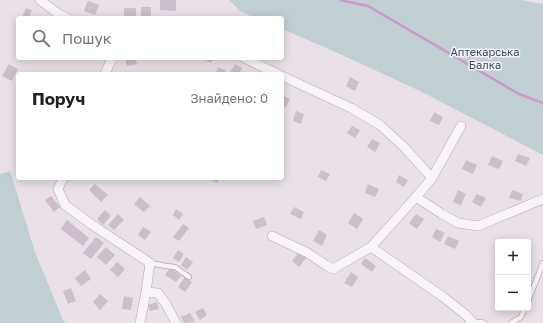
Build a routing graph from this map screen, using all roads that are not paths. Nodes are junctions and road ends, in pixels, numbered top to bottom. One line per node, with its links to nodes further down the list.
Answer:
1 (40, 0): 2 (street)
2 (62, 16)
3 (111, 60): 5 (street)
4 (248, 60): 6 (street)
5 (106, 72)
6 (274, 72)
7 (284, 77): 9 (street)
8 (461, 126): 9 (street)
9 (432, 178): 11 (street)
10 (62, 180): 15 (street)
11 (416, 197): 12 (street); 14 (street)
12 (543, 198)
13 (272, 236): 14 (street)
14 (371, 246): 21 (street)
15 (150, 263): 17 (lane); 18 (street)
16 (543, 263): 19 (lane)
17 (189, 277)
18 (146, 292): 22 (street); 23 (street)
19 (531, 293)
20 (524, 311): 25 (lane)
21 (473, 322): 24 (lane)
22 (140, 323)
23 (176, 323)
24 (484, 323)
25 (511, 323)

